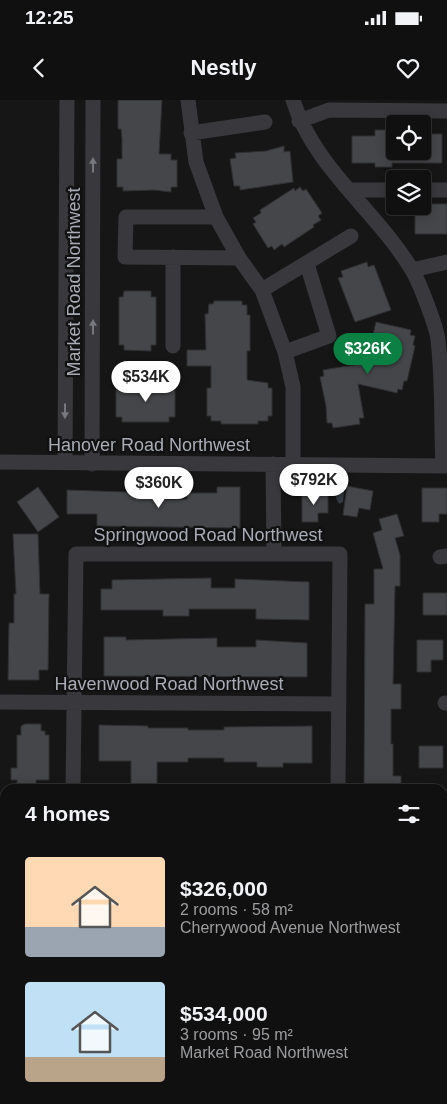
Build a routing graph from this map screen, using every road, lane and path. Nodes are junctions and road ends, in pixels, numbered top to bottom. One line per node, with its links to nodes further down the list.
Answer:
1 (67, 100): 26 (street, Market Road Northwest, one-way to 26)
2 (93, 100): 27 (street, Market Road Northwest, one-way to 2)
3 (188, 100): 8 (street)
4 (293, 100): 6 (street)
5 (447, 111): 6 (street)
6 (299, 121): 9 (street)
7 (265, 122): 8 (street)
8 (191, 133): 13 (street)
9 (349, 190): 10 (street); 19 (street)
10 (386, 190)
11 (431, 190): 12 (street)
12 (447, 190)
13 (216, 217): 15 (street); 16 (street)
14 (351, 236): 18 (street)
15 (173, 257): 16 (street); 22 (street)
16 (239, 258): 20 (street)
17 (447, 262): 19 (street)
18 (307, 264): 20 (street); 23 (street)
19 (412, 270): 21 (street)
20 (262, 290): 23 (street)
21 (443, 338): 24 (street)
22 (173, 346)
23 (285, 352): 29 (street)
24 (444, 414): 30 (street)
25 (0, 462): 26 (street, Hanover Road Northwest)
26 (65, 463): 27 (street, Hanover Road Northwest)
27 (92, 464): 28 (street, Hanover Road Northwest)
28 (273, 464): 29 (street, Hanover Road Northwest); 31 (street)
29 (293, 464): 30 (street, Hanover Road Northwest)
30 (445, 466)
31 (274, 553): 33 (street, Springwood Road Northwest); 34 (street, Springwood Road Northwest)
32 (0, 702): 33 (street, Havenwood Road Northwest)
33 (74, 702): 34 (street, Havenwood Road Northwest); 35 (street)
34 (338, 704): 36 (street)
35 (72, 784)
36 (338, 784)

